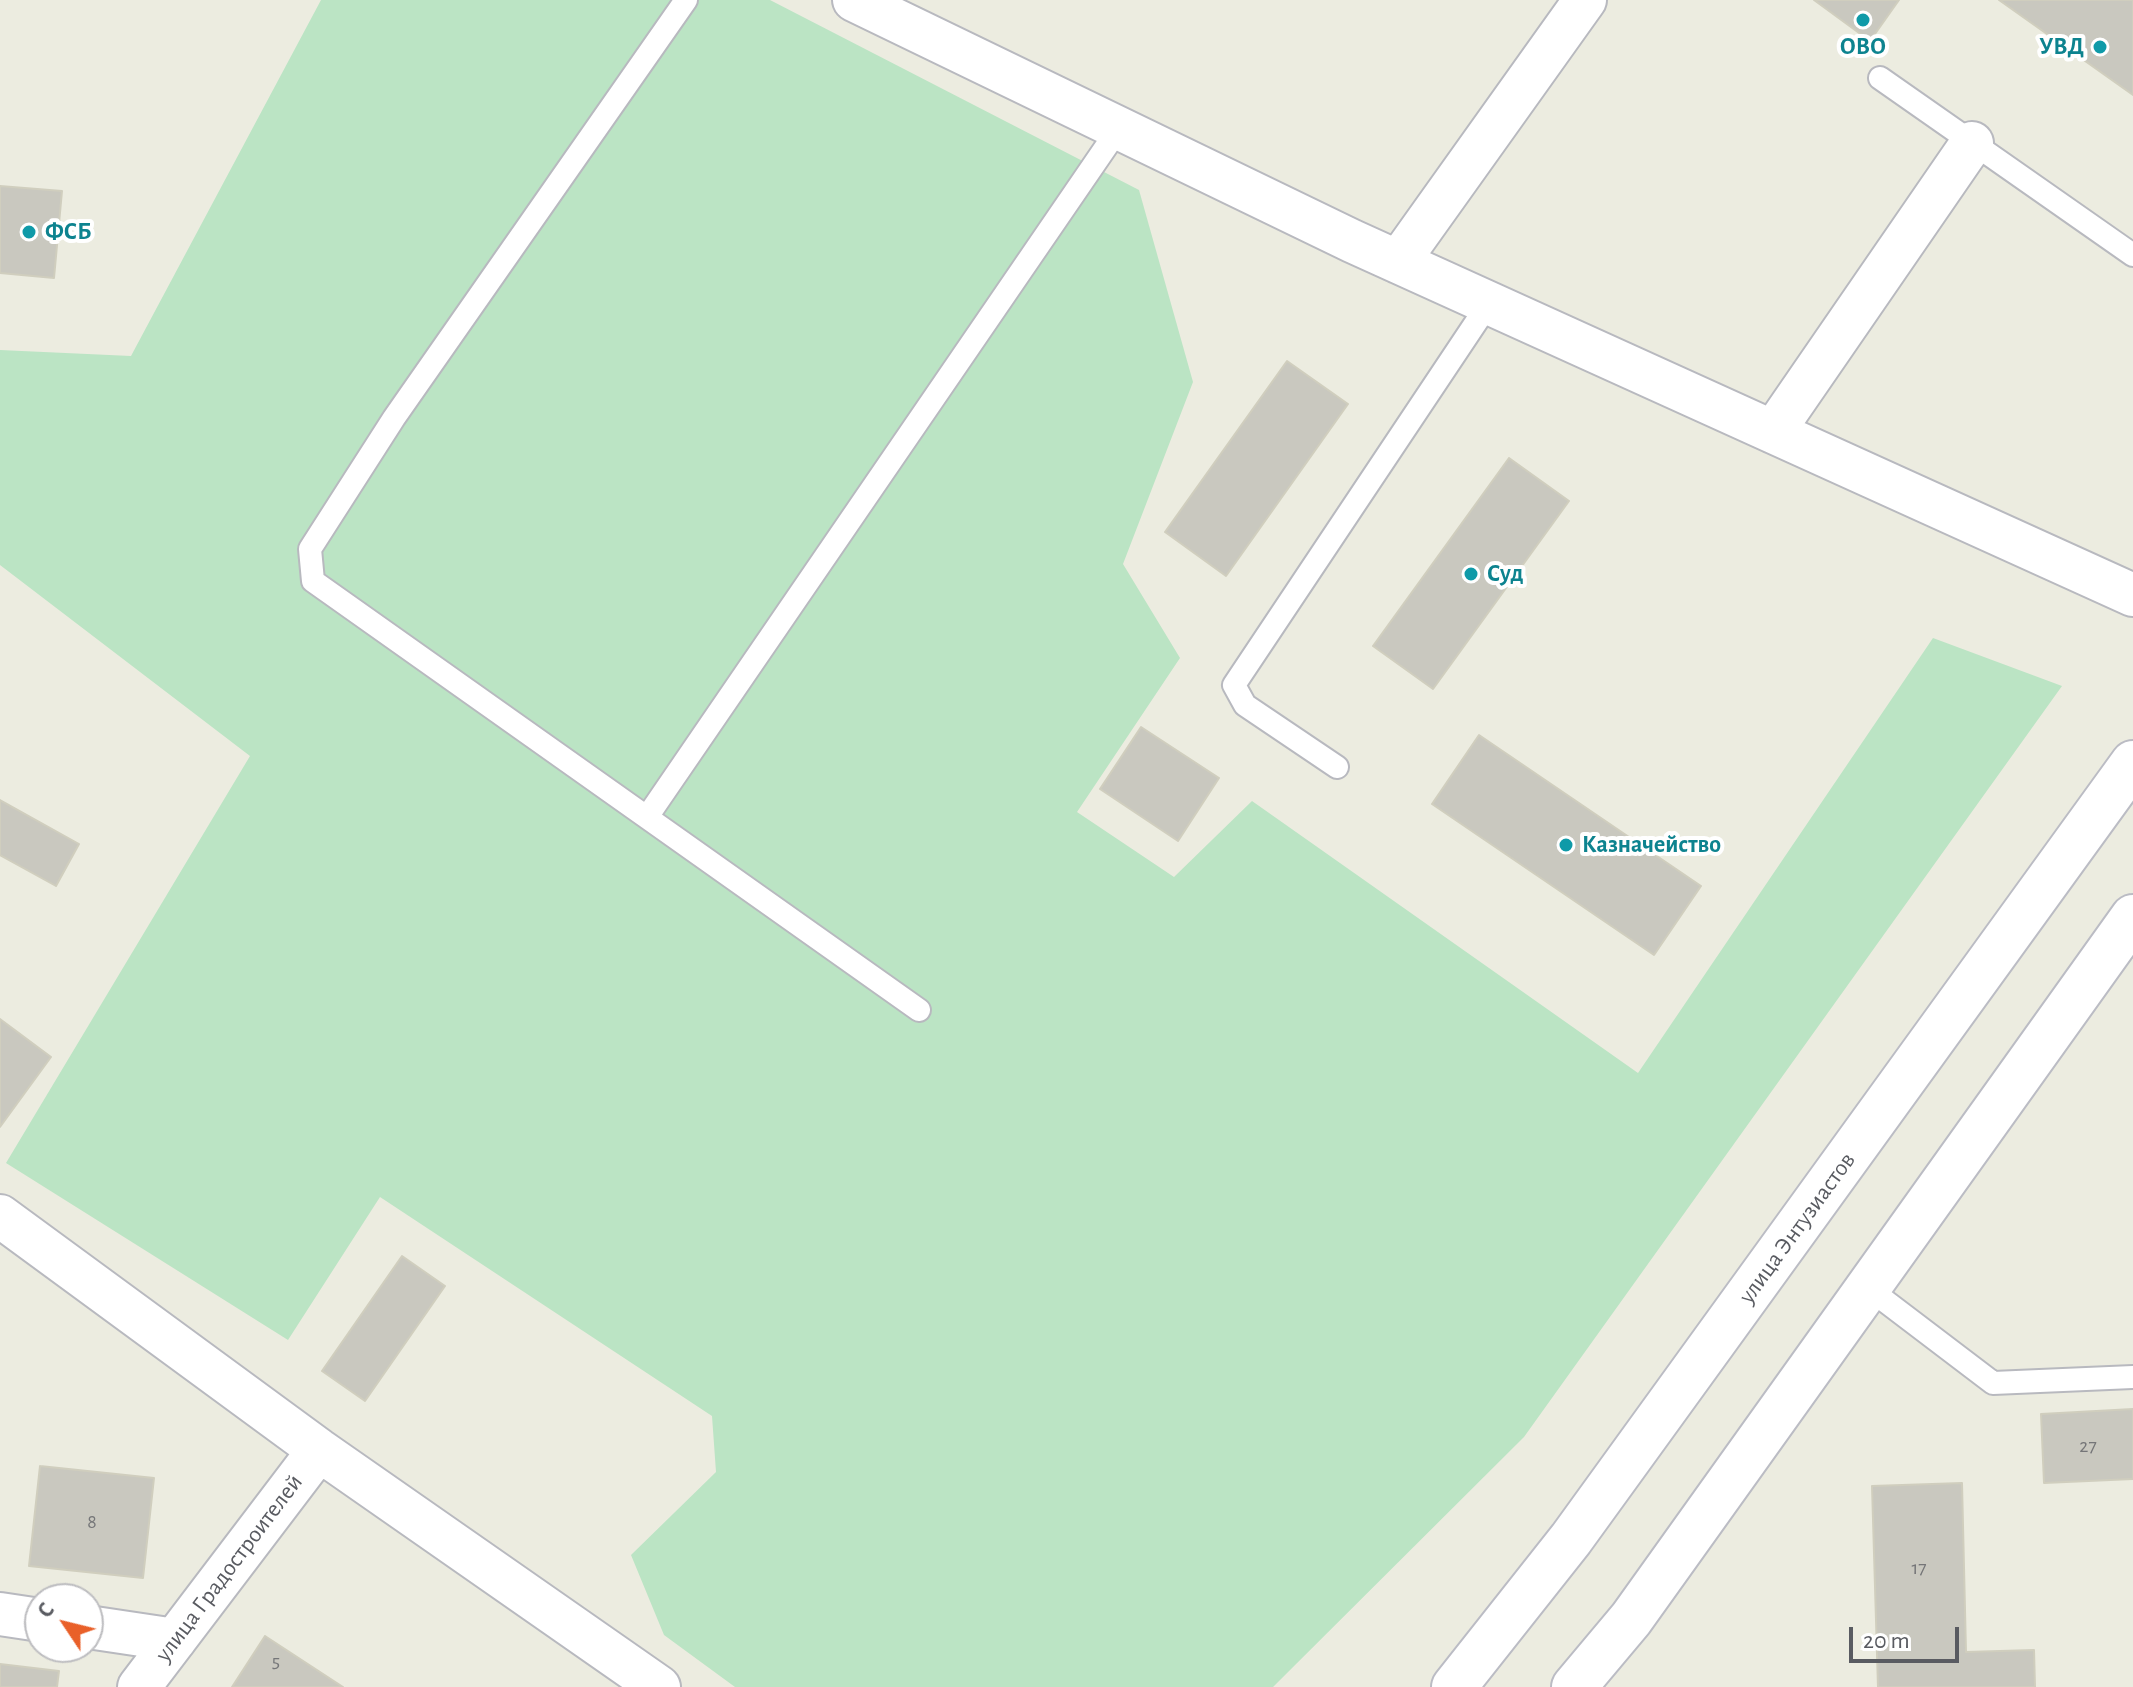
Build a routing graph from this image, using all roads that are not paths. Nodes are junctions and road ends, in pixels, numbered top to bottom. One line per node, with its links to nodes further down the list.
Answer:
1 (686, 0): 14 (lane)
2 (854, 0): 5 (street)
3 (1585, 0): 8 (street)
4 (1880, 78): 6 (lane)
5 (1119, 128): 8 (street); 14 (lane)
6 (1972, 143): 7 (lane); 10 (street)
7 (2133, 255)
8 (1398, 262): 9 (street)
9 (1489, 303): 10 (street); 13 (lane)
10 (1773, 432): 11 (street)
11 (2133, 595)
12 (2133, 763): 27 (street, улица Энтузиастов)
13 (1337, 767)
14 (647, 817): 16 (lane)
15 (2133, 917): 18 (street)
16 (919, 1010)
17 (0, 1216): 20 (street)
18 (1868, 1288): 19 (lane); 28 (street)
19 (2133, 1377)
20 (319, 1450): 24 (street, улица Градостроителей); 26 (street)
21 (0, 1614): 22 (street)
22 (24, 1618)
23 (104, 1629): 24 (street)
24 (175, 1640): 25 (street, улица Градостроителей)
25 (139, 1687)
26 (659, 1687)
27 (1454, 1687)
28 (1574, 1687)

